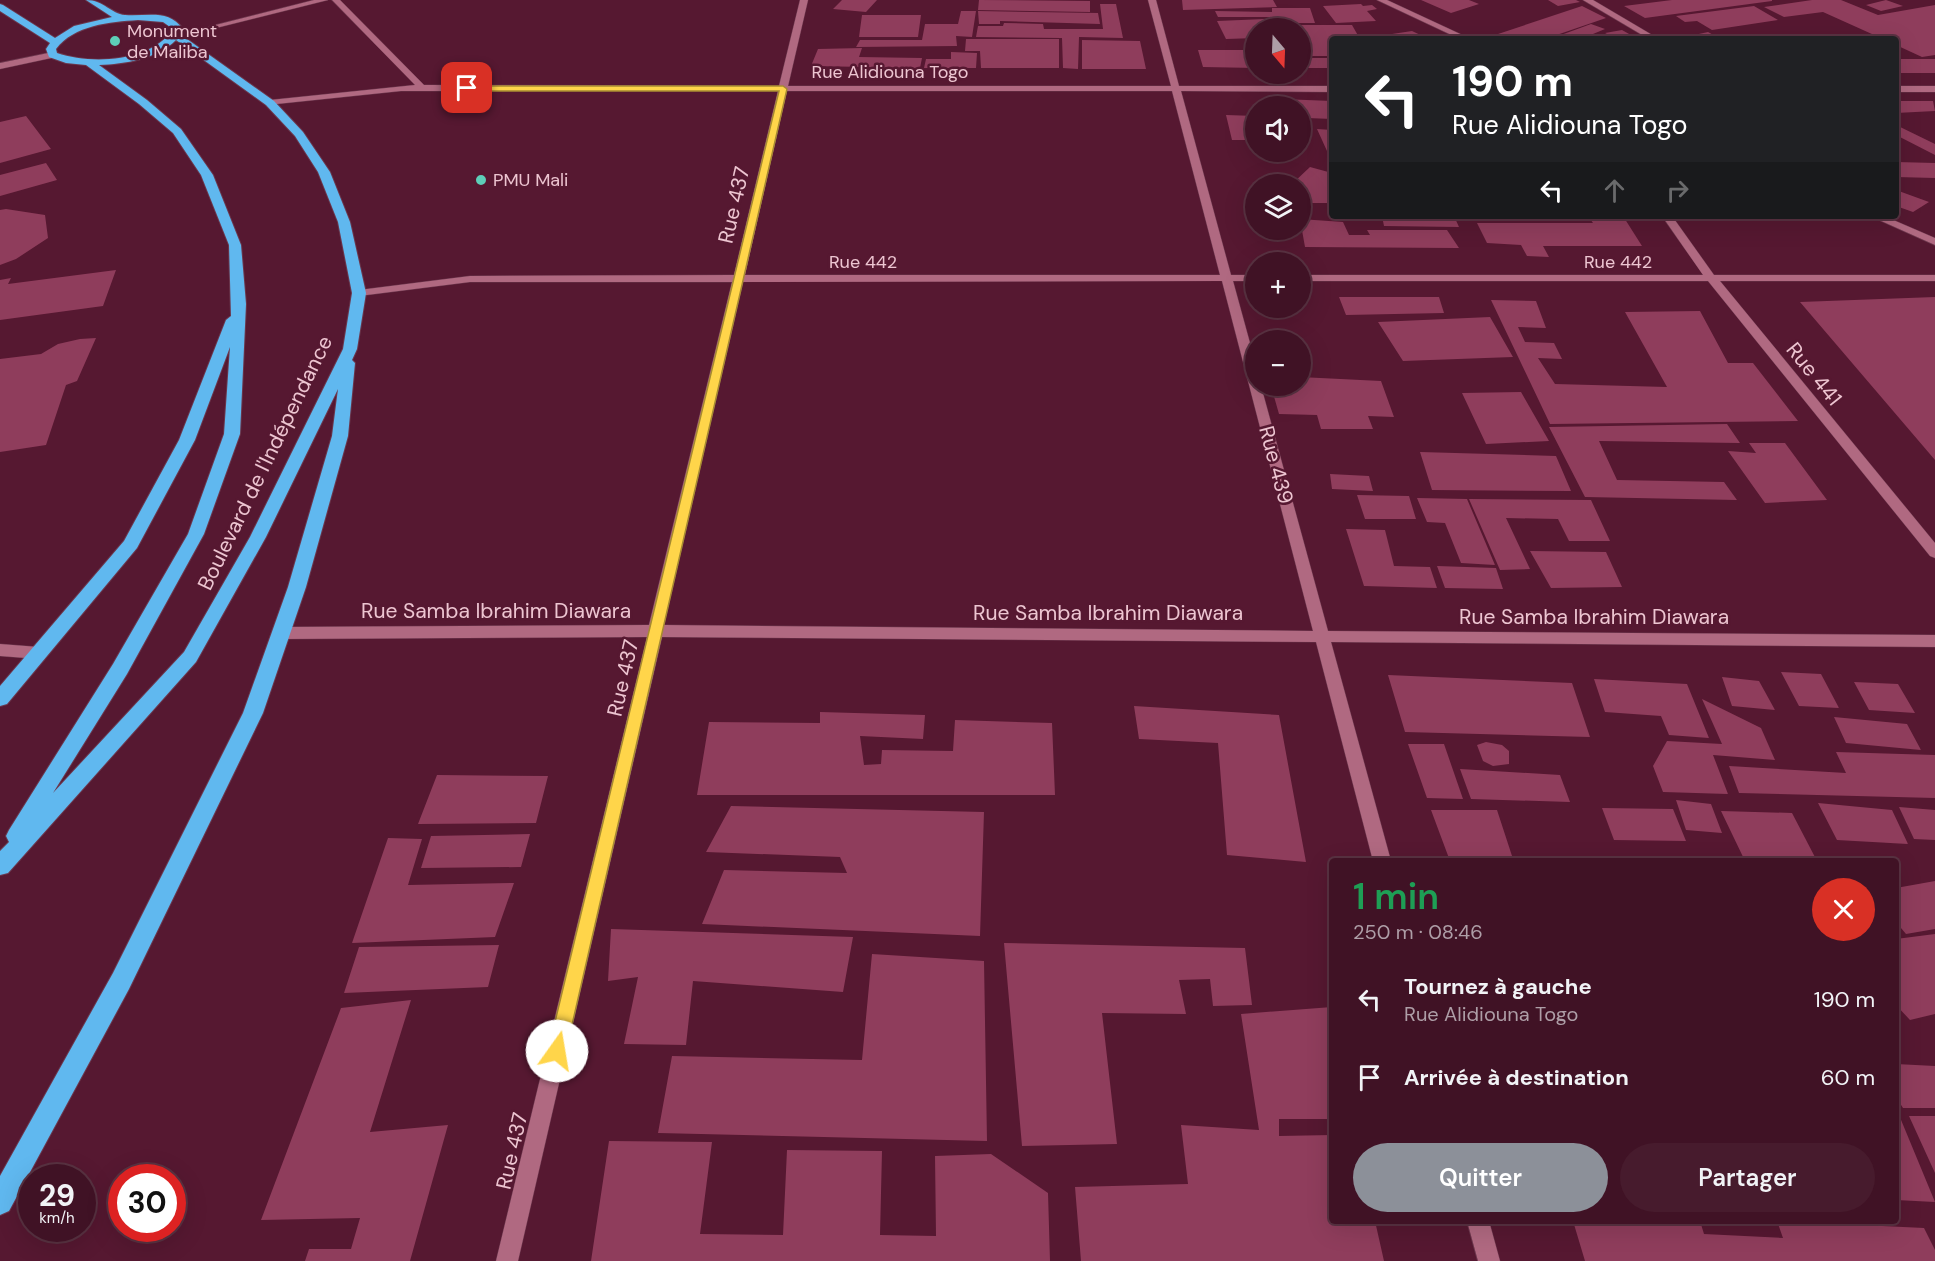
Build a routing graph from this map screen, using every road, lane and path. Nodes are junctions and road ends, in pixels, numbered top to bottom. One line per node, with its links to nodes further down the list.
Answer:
1 (91, 0): 9 (highway)
2 (324, 0): 10 (street)
3 (336, 0): 17 (street)
4 (804, 0): 18 (street, Rue 437)
5 (1152, 0): 19 (street, Rue 439)
6 (1381, 0): 11 (street)
7 (1587, 0): 12 (street)
8 (0, 7): 13 (highway)
9 (121, 18): 10 (highway, Boulevard de l'Indépendance); 13 (highway)
10 (176, 36): 15 (highway); 23 (highway, Boulevard de l'Indépendance)
11 (1460, 36)
12 (1650, 36)
13 (55, 42): 14 (highway)
14 (53, 55): 15 (highway); 16 (street)
15 (90, 63): 34 (highway, Boulevard de l'Indépendance)
16 (0, 66)
17 (422, 88): 18 (street, Rue Alidiouna Togo); 23 (street, Rue Alidiouna Togo)
18 (783, 89): 19 (street, Rue Alidiouna Togo); 32 (street, Rue 437)
19 (1175, 89): 20 (street, Rue Alidiouna Togo); 27 (street, Rue 439)
20 (1329, 89)
21 (1899, 89): 22 (street)
22 (1935, 89)
23 (270, 104): 33 (highway, Boulevard de l'Indépendance)
24 (1669, 219): 30 (street, Rue 441)
25 (1882, 219): 26 (street)
26 (1935, 242)
27 (1226, 278): 28 (street, Rue 442); 32 (street, Rue 442); 39 (street, Rue 439)
28 (1245, 278)
29 (1311, 278): 30 (street, Rue 442)
30 (1711, 278): 31 (street, Rue 442); 36 (street, Rue 441)
31 (1935, 278)
32 (738, 279): 33 (street, Rue 442); 37 (street, Rue 437)
33 (359, 293): 35 (highway, Boulevard de l'Indépendance)
34 (239, 304): 42 (highway); 45 (highway, Boulevard de l'Indépendance)
35 (350, 349): 38 (highway); 45 (highway, Boulevard de l'Indépendance)
36 (1935, 553)
37 (655, 631): 38 (street, Rue Samba Ibrahim Diawara); 39 (street, Rue Samba Ibrahim Diawara); 48 (street, Rue 437)
38 (281, 633): 46 (highway)
39 (1322, 636): 40 (street, Rue Samba Ibrahim Diawara); 44 (street, Rue 439)
40 (1935, 641)
41 (0, 650): 42 (street)
42 (39, 653): 43 (highway)
43 (0, 699)
44 (1381, 858)
45 (0, 864)
46 (0, 1202)
47 (1479, 1224): 49 (street)
48 (507, 1261)
49 (1489, 1261)

